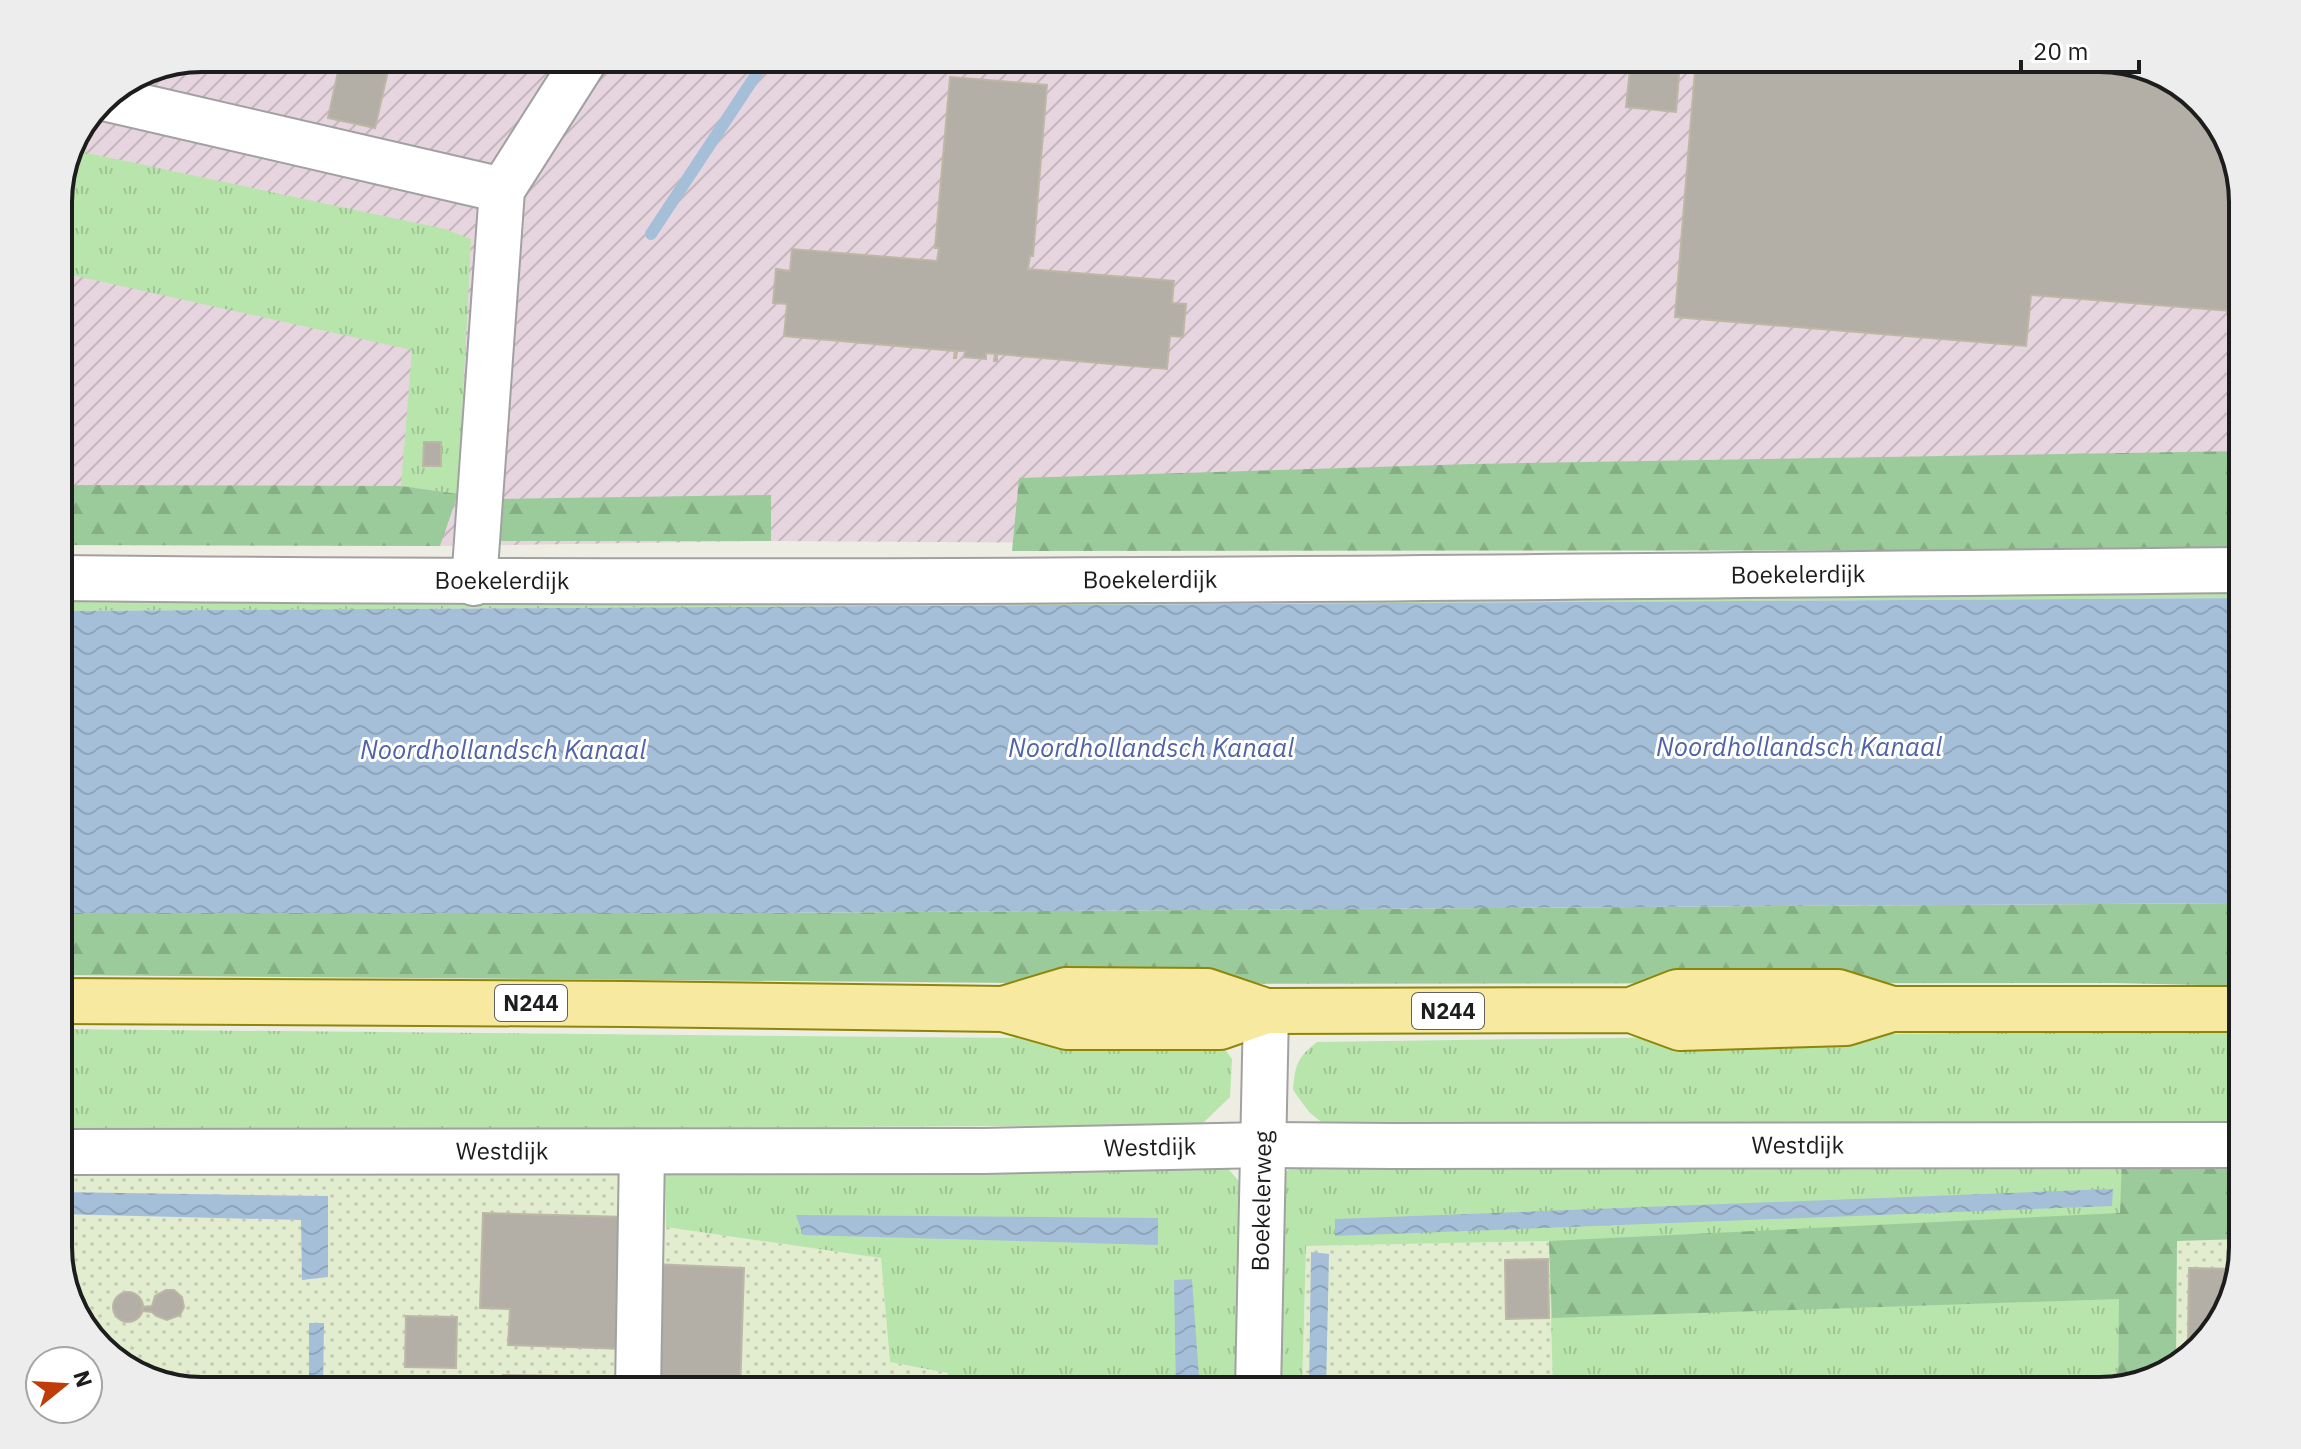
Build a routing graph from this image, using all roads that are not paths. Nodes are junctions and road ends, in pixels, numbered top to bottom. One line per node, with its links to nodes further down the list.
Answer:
1 (577, 72): 3 (street)
2 (119, 102): 3 (street)
3 (502, 190): 6 (street)
4 (2229, 570): 6 (street, Boekelerdijk)
5 (72, 578): 6 (street, Boekelerdijk)
6 (474, 583)
7 (72, 1001): 9 (main road, N244)
8 (2229, 1009): 9 (main road, N244)
9 (1266, 1011): 10 (street, Boekelerweg)
10 (1264, 1145): 11 (street, Westdijk); 13 (street, Westdijk); 15 (street, Boekelerweg)
11 (2229, 1145)
12 (72, 1152): 13 (street, Westdijk)
13 (642, 1152): 14 (street)
14 (638, 1377)
15 (1258, 1377)

